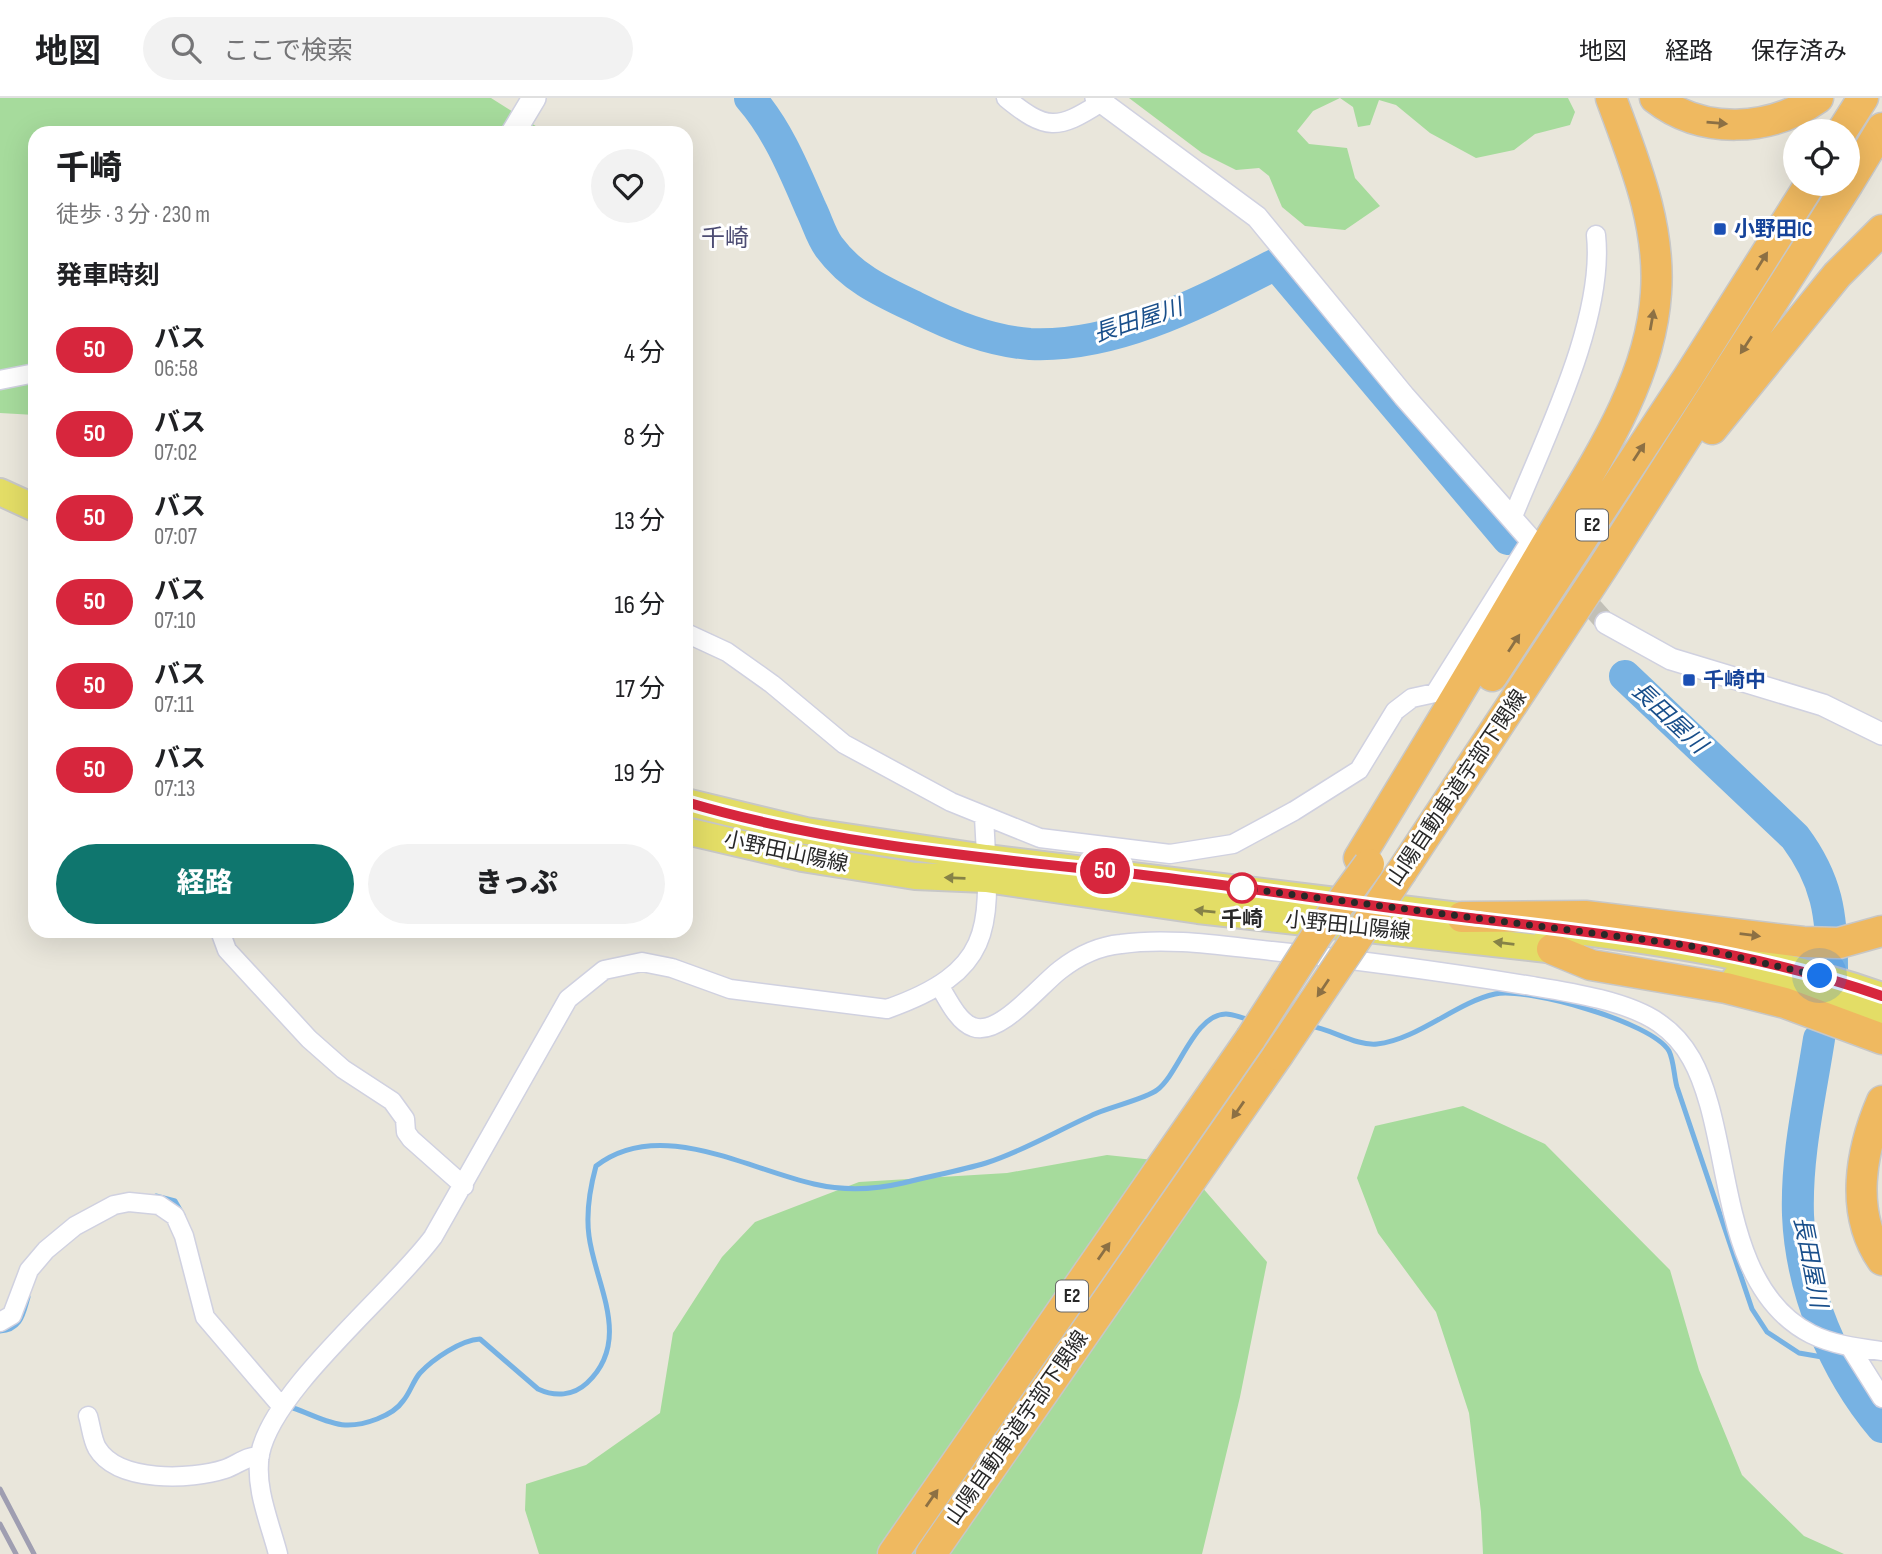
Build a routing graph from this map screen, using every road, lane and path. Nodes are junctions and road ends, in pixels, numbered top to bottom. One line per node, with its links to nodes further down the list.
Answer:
1 (534, 98): 9 (main road)
2 (1006, 98): 7 (street)
3 (1611, 98): 29 (highway, one-way to 3)
4 (1655, 98): 5 (highway, one-way to 5)
5 (1818, 98)
6 (1863, 98): 8 (highway)
7 (1098, 100): 20 (street)
8 (1850, 119)
9 (517, 126)
10 (1882, 128): 11 (highway, 山陽自動車道宇部下関線 / E2)
11 (1860, 164)
12 (1802, 196): 29 (highway, 山陽自動車道宇部下関線 / E2, one-way to 12)
13 (1840, 196): 22 (highway, 山陽自動車道宇部下関線 / E2, one-way to 22)
14 (1882, 230): 22 (highway)
15 (1596, 235): 20 (street)
16 (28, 374): 17 (street)
17 (0, 380)
18 (0, 492): 19 (main road)
19 (28, 505)
20 (1512, 519): 21 (street)
21 (1531, 540): 27 (street)
22 (1603, 567): 53 (highway, 山陽自動車道宇部下関線 / E2, one-way to 53, bridge)
23 (1606, 623): 25 (street)
24 (693, 636): 27 (street)
25 (1880, 728)
26 (693, 804): 30 (main road, 小野田山陽線)
27 (984, 816): 30 (street)
28 (693, 833): 30 (main road, 小野田山陽線, one-way to 28)
29 (1364, 861): 52 (highway, 山陽自動車道宇部下関線 / E2, one-way to 29, bridge)
30 (986, 869): 31 (main road, 小野田山陽線); 34 (main road, 小野田山陽線, one-way to 30); 35 (street)
31 (1462, 917): 32 (highway, one-way to 32); 36 (main road, 小野田山陽線)
32 (1882, 931)
33 (223, 938): 41 (street)
34 (1552, 949): 37 (main road, 小野田山陽線); 38 (highway)
35 (939, 985): 41 (street); 45 (street)
36 (1882, 996)
37 (1882, 1018)
38 (1882, 1039)
39 (1882, 1101): 43 (highway)
40 (1882, 1154): 42 (highway)
41 (464, 1186): 48 (street)
42 (1882, 1217)
43 (1882, 1260)
44 (0, 1322): 48 (street)
45 (1850, 1347): 46 (street); 47 (street)
46 (1882, 1351)
47 (1882, 1398)
48 (282, 1407): 50 (street)
49 (88, 1416): 50 (street)
50 (260, 1456): 51 (street)
51 (278, 1554)
52 (893, 1554)
53 (931, 1554)

